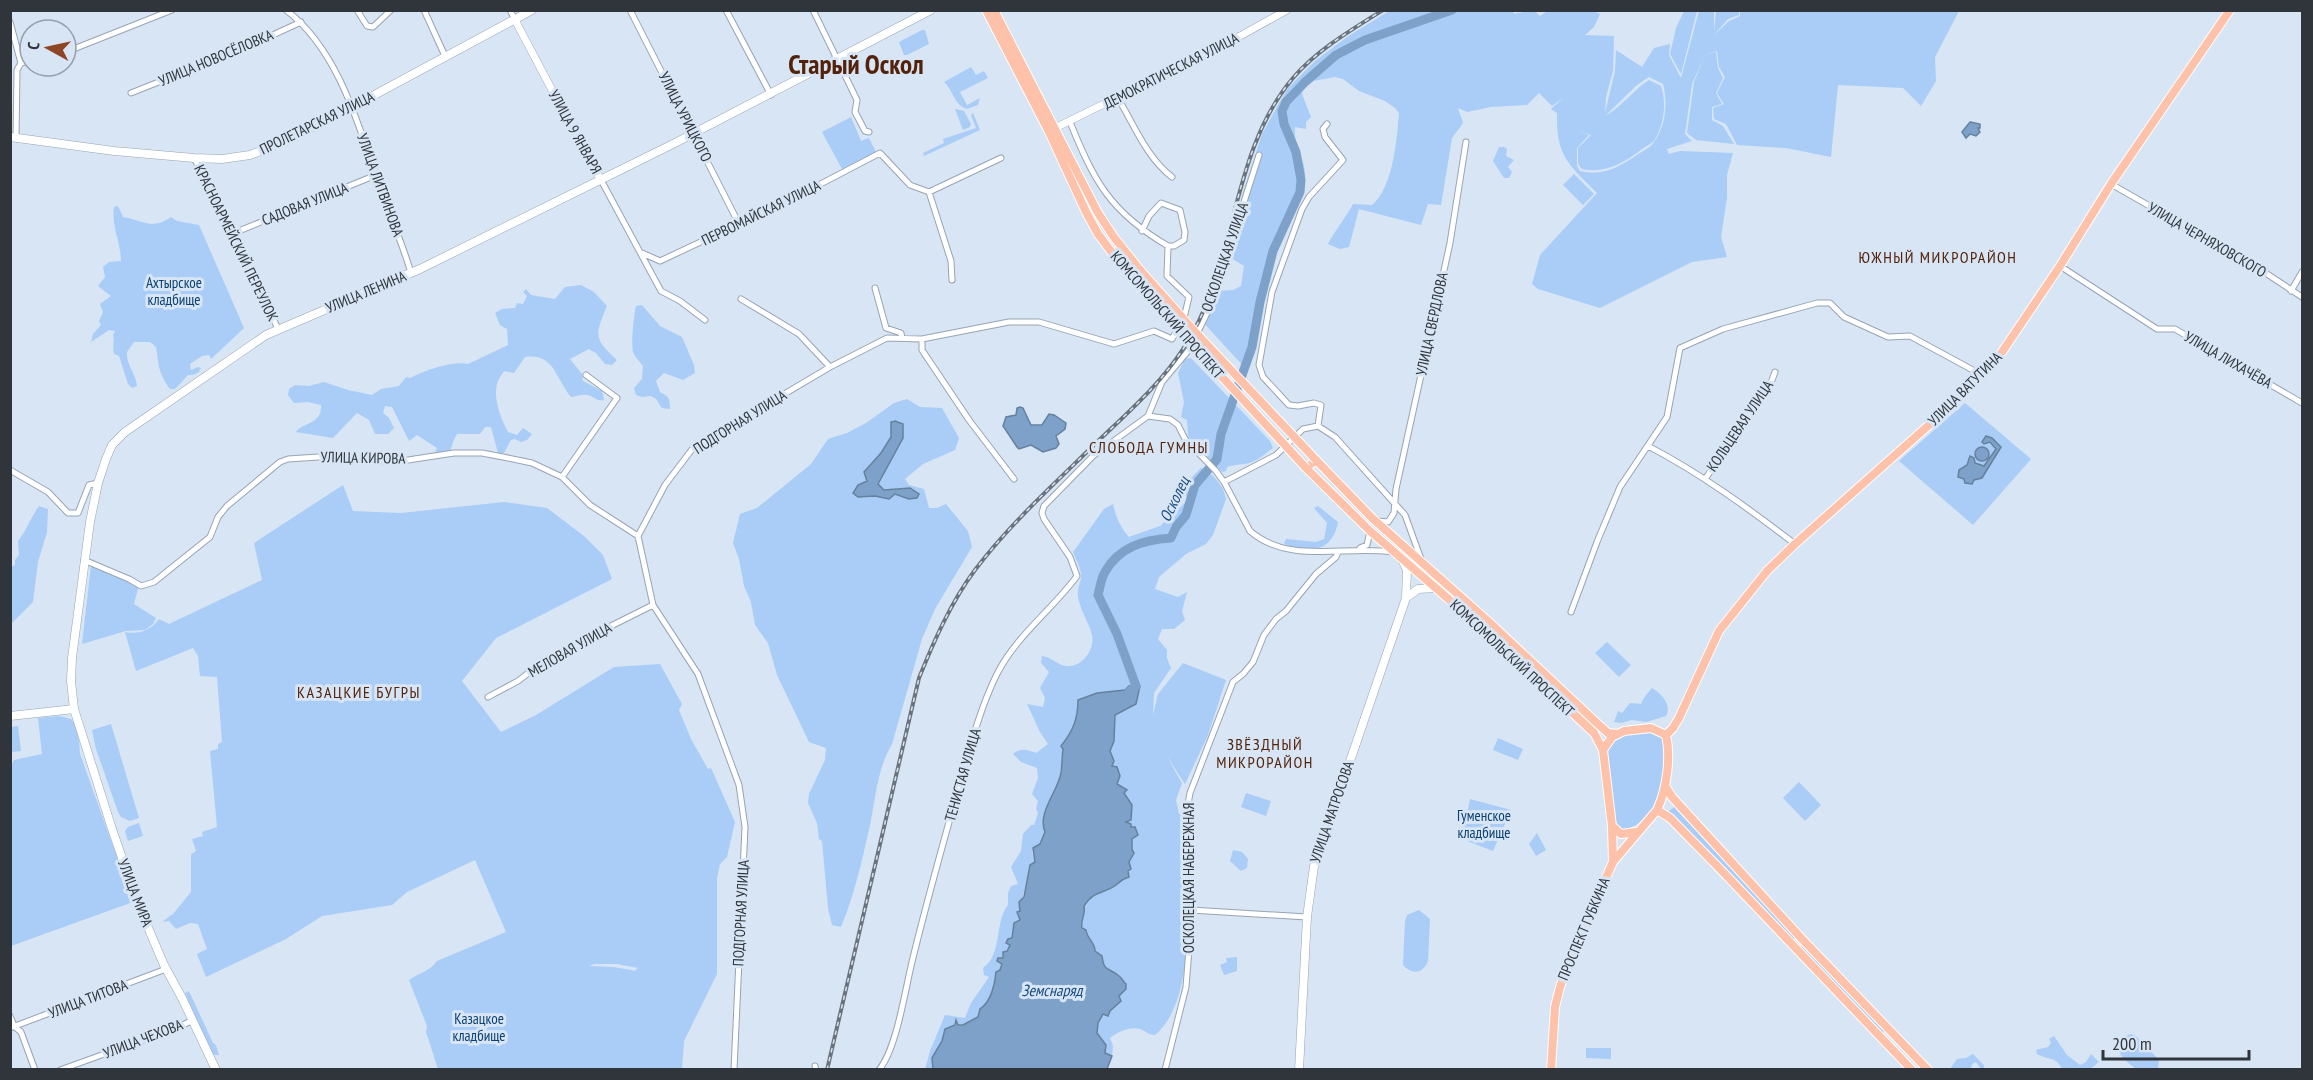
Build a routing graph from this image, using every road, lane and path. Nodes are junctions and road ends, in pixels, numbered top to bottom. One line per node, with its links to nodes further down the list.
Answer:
1 (172, 10): 19 (street)
2 (286, 10): 18 (street, УЛИЦА ЛИТВИНОВА)
3 (357, 10): 4 (street)
4 (392, 10)
5 (424, 10): 21 (street)
6 (510, 10): 16 (street, УЛИЦА 9 ЯНВАРЯ)
7 (532, 10): 16 (main road, ПРОЛЕТАРСКАЯ УЛИЦА)
8 (630, 10): 32 (street, УЛИЦА УРИЦКОГО)
9 (726, 10): 25 (street)
10 (813, 10): 22 (street)
11 (931, 10): 22 (main road, УЛИЦА ЛЕНИНА)
12 (986, 10): 69 (main road, КОМСОМОЛЬСКИЙ ПРОСПЕКТ, bridge)
13 (994, 10): 30 (main road, КОМСОМОЛЬСКИЙ ПРОСПЕКТ)
14 (1287, 10): 26 (street, ДЕМОКРАТИЧЕСКАЯ УЛИЦА)
15 (2230, 10): 41 (main road, УЛИЦА ВАТУТИНА)
16 (515, 20): 21 (main road, ПРОЛЕТАРСКАЯ УЛИЦА); 40 (street, УЛИЦА 9 ЯНВАРЯ)
17 (10, 22): 20 (street)
18 (301, 22): 24 (street, УЛИЦА НОВОСЁЛОВКА); 27 (street, УЛИЦА ЛИТВИНОВА)
19 (78, 47)
20 (18, 52)
21 (445, 56): 27 (main road, ПРОЛЕТАРСКАЯ УЛИЦА)
22 (838, 60): 25 (main road, УЛИЦА ЛЕНИНА); 31 (street)
23 (18, 68): 33 (street)
24 (131, 93)
25 (771, 95): 32 (main road, УЛИЦА ЛЕНИНА)
26 (1118, 98): 28 (street, ДЕМОКРАТИЧЕСКАЯ УЛИЦА); 39 (street)
27 (352, 107): 36 (main road, ПРОЛЕТАРСКАЯ УЛИЦА); 38 (street, УЛИЦА ЛИТВИНОВА)
28 (1070, 122): 30 (street, ДЕМОКРАТИЧЕСКАЯ УЛИЦА); 44 (street)
29 (1328, 124): 66 (street)
30 (1055, 128): 68 (main road, КОМСОМОЛЬСКИЙ ПРОСПЕКТ, bridge)
31 (869, 132)
32 (693, 134): 40 (main road, УЛИЦА ЛЕНИНА); 43 (street, УЛИЦА УРИЦКОГО)
33 (13, 137): 36 (main road, ПРОЛЕТАРСКАЯ УЛИЦА)
34 (1466, 142): 76 (street, УЛИЦА СВЕРДЛОВА)
35 (1259, 155): 65 (street, ОСКОЛЕЦКАЯ УЛИЦА)
36 (194, 158): 45 (street, КРАСНОАРМЕЙСКИЙ ПЕРЕУЛОК)
37 (1001, 158): 42 (street)
38 (376, 175): 45 (street, САДОВАЯ УЛИЦА); 50 (street, УЛИЦА ЛИТВИНОВА)
39 (1172, 177)
40 (601, 180): 47 (street, УЛИЦА 9 ЯНВАРЯ); 50 (main road, УЛИЦА ЛЕНИНА)
41 (2111, 184): 48 (main road, УЛИЦА ВАТУТИНА); 53 (street, УЛИЦА ЧЕРНЯХОВСКОГО)
42 (929, 192): 43 (street, ПЕРВОМАЙСКАЯ УЛИЦА); 51 (street)
43 (739, 224): 47 (street, ПЕРВОМАЙСКАЯ УЛИЦА)
44 (1142, 231): 46 (street); 46 (street)
45 (234, 233): 57 (street, КРАСНОАРМЕЙСКИЙ ПЕРЕУЛОК)
46 (1168, 246): 59 (street, ПОДГОРНАЯ УЛИЦА)
47 (642, 253): 56 (street, УЛИЦА 9 ЯНВАРЯ)
48 (2060, 266): 63 (main road, УЛИЦА ВАТУТИНА); 64 (street, УЛИЦА ЛИХАЧЁВА)
49 (2302, 272): 53 (street)
50 (411, 273): 57 (main road, УЛИЦА ЛЕНИНА)
51 (952, 280)
52 (875, 288): 58 (street)
53 (2291, 291): 54 (street, УЛИЦА ЧЕРНЯХОВСКОГО)
54 (2302, 297)
55 (741, 299): 60 (street)
56 (705, 320)
57 (278, 329): 75 (main road, УЛИЦА ЛЕНИНА)
58 (902, 338): 59 (street, ПОДГОРНАЯ УЛИЦА); 60 (street, ПОДГОРНАЯ УЛИЦА)
59 (922, 339): 72 (street)
60 (830, 367): 79 (street, ПОДГОРНАЯ УЛИЦА)
61 (1775, 372): 73 (street, КОЛЬЦЕВАЯ УЛИЦА)
62 (586, 375): 71 (street)
63 (1983, 375): 67 (street); 80 (main road, УЛИЦА ВАТУТИНА)
64 (2302, 403)
65 (1148, 416): 74 (street); 115 (street, ТЕНИСТАЯ УЛИЦА)
66 (1318, 426): 74 (street); 76 (street, КОМСОМОЛЬСКИЙ ПРОСПЕКТ)
67 (1648, 446): 73 (street, КОЛЬЦЕВАЯ УЛИЦА); 89 (street)
68 (1316, 460): 69 (main road); 77 (main road, КОМСОМОЛЬСКИЙ ПРОСПЕКТ)
69 (1306, 468): 78 (main road, КОМСОМОЛЬСКИЙ ПРОСПЕКТ)
70 (10, 470): 75 (street)
71 (562, 477): 79 (street, УЛИЦА КИРОВА); 84 (street, УЛИЦА КИРОВА)
72 (1014, 479)
73 (1705, 479): 80 (street, КОЛЬЦЕВАЯ УЛИЦА)
74 (1224, 482): 82 (street)
75 (98, 483): 84 (main road, УЛИЦА ЛЕНИНА)
76 (1394, 505): 77 (street); 85 (street, КОМСОМОЛЬСКИЙ ПРОСПЕКТ)
77 (1375, 520): 85 (main road, КОМСОМОЛЬСКИЙ ПРОСПЕКТ)
78 (1370, 531): 81 (street); 83 (main road, КОМСОМОЛЬСКИЙ ПРОСПЕКТ)
79 (638, 536): 88 (street, ПОДГОРНАЯ УЛИЦА)
80 (1795, 544): 94 (main road, УЛИЦА ВАТУТИНА)
81 (1354, 550): 82 (street); 83 (street)
82 (1338, 552): 101 (street, ОСКОЛЕЦКАЯ НАБЕРЕЖНАЯ)
83 (1398, 556): 86 (main road, КОМСОМОЛЬСКИЙ ПРОСПЕКТ); 87 (main road, УЛИЦА МАТРОСОВА)
84 (84, 560): 91 (main road, УЛИЦА ЛЕНИНА)
85 (1421, 560): 93 (main road, КОМСОМОЛЬСКИЙ ПРОСПЕКТ)
86 (1437, 588): 87 (main road); 95 (main road, КОМСОМОЛЬСКИЙ ПРОСПЕКТ)
87 (1406, 598): 102 (main road, УЛИЦА МАТРОСОВА)
88 (653, 605): 90 (street, МЕЛОВАЯ УЛИЦА); 114 (street, ПОДГОРНАЯ УЛИЦА)
89 (1571, 612)
90 (488, 697)
91 (74, 709): 92 (main road); 105 (main road, УЛИЦА МИРА)
92 (10, 716)
93 (1617, 734): 94 (main road); 95 (main road)
94 (1666, 735): 96 (main road)
95 (1603, 750): 98 (main road)
96 (1665, 786): 97 (main road); 103 (main road)
97 (1657, 810): 99 (main road, ПРОСПЕКТ ГУБКИНА); 104 (main road)
98 (1612, 826): 99 (main road); 100 (main road)
99 (1636, 832): 100 (main road, ПРОСПЕКТ ГУБКИНА)
100 (1612, 862): 118 (main road, ПРОСПЕКТ ГУБКИНА)
101 (1191, 910): 102 (street); 116 (street, ОСКОЛЕЦКАЯ НАБЕРЕЖНАЯ)
102 (1307, 917): 117 (main road, УЛИЦА МАТРОСОВА)
103 (1802, 939): 104 (main road); 109 (main road)
104 (1793, 946): 110 (main road)
105 (166, 969): 107 (main road, УЛИЦА МИРА); 108 (street, УЛИЦА ТИТОВА)
106 (10, 1016): 108 (street)
107 (193, 1020): 111 (main road, УЛИЦА МИРА); 113 (street, УЛИЦА ЧЕХОВА)
108 (12, 1027): 112 (street)
109 (1892, 1032): 110 (main road); 120 (main road)
110 (1883, 1040): 119 (main road)
111 (214, 1069)
112 (35, 1070)
113 (60, 1070)
114 (734, 1070)
115 (879, 1070)
116 (1165, 1070)
117 (1299, 1070)
118 (1551, 1070)
119 (1912, 1070)
120 (1928, 1070)

